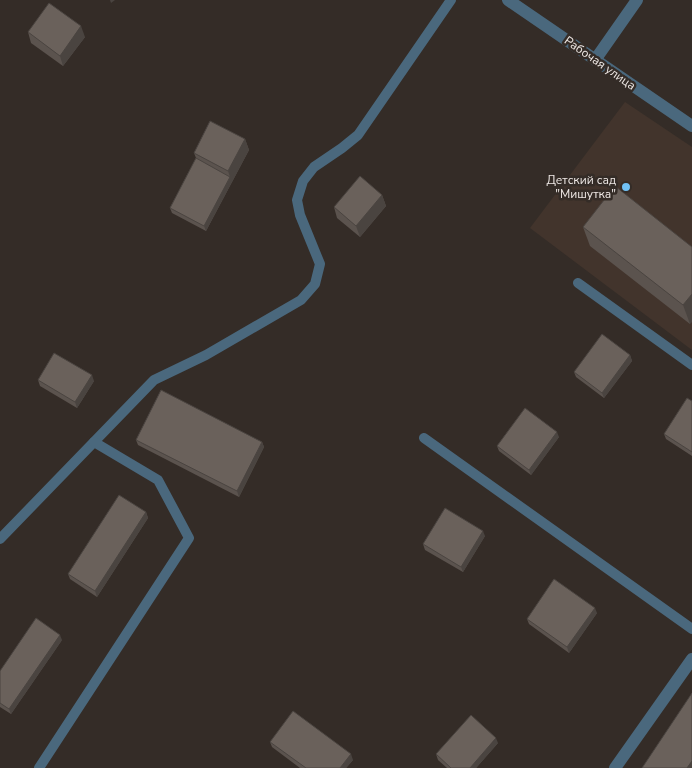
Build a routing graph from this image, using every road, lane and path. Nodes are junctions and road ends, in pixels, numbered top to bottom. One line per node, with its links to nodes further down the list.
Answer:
1 (451, 0): 9 (lane)
2 (508, 0): 4 (street, Рабочая улица)
3 (637, 0): 4 (street)
4 (595, 60): 5 (street, Рабочая улица)
5 (692, 126)
6 (578, 283): 7 (lane)
7 (692, 365)
8 (424, 438): 11 (lane)
9 (94, 442): 10 (lane); 13 (lane)
10 (1, 538)
11 (692, 629)
12 (692, 659): 14 (street)
13 (39, 768)
14 (615, 768)

